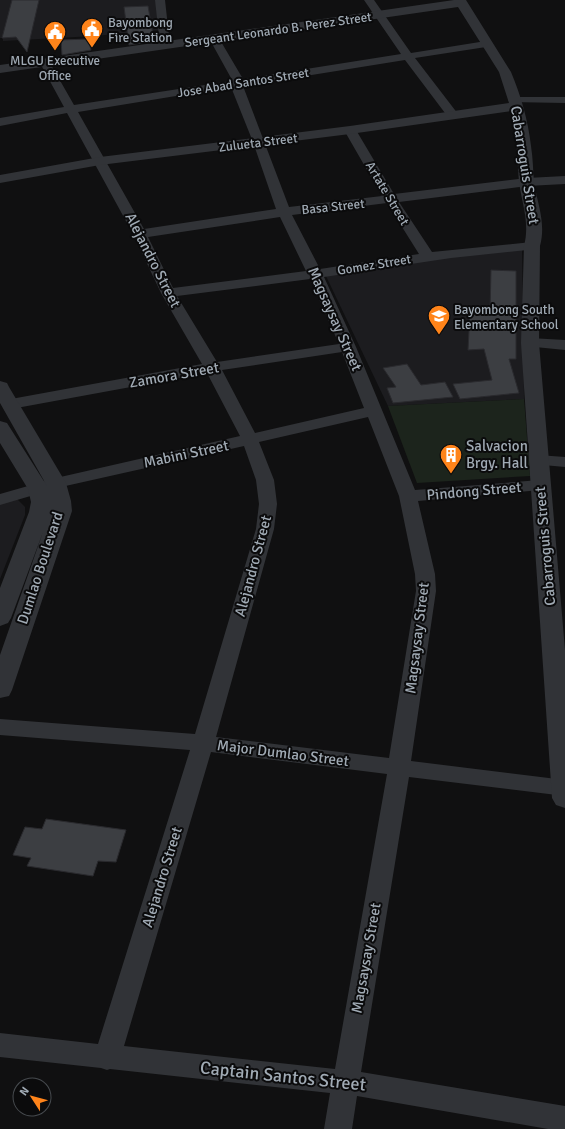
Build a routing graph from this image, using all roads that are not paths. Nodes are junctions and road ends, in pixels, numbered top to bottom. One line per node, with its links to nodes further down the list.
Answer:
1 (160, 0): 7 (street)
2 (370, 0): 4 (street)
3 (460, 2): 4 (street, Sergeant Leonardo B. Perez Street); 6 (street, Cabarroguis Street)
4 (380, 15): 5 (street, Sergeant Leonardo B. Perez Street); 8 (street)
5 (215, 40): 7 (street, Sergeant Leonardo B. Perez Street); 11 (street, Magsaysay Street)
6 (486, 44): 8 (street, Jose Abad Santos Street); 13 (street, Cabarroguis Street)
7 (165, 45): 9 (street, Sergeant Leonardo B. Perez Street)
8 (408, 56): 11 (street, Jose Abad Santos Street); 15 (street)
9 (45, 63): 10 (street, Sergeant Leonardo B. Perez Street); 14 (street, Alejandro Street)
10 (0, 69)
11 (238, 82): 14 (street, Jose Abad Santos Street); 18 (street, Magsaysay Street)
12 (565, 100): 13 (street)
13 (515, 103): 15 (street, Zulueta Street); 22 (street, Cabarroguis Street)
14 (72, 109): 16 (street, Jose Abad Santos Street); 19 (street, Alejandro Street)
15 (452, 114): 17 (street, Zulueta Street)
16 (0, 122)
17 (350, 130): 18 (street, Zulueta Street); 23 (street, Artate Street)
18 (259, 142): 19 (street, Zulueta Street); 24 (street, Magsaysay Street)
19 (100, 161): 20 (street, Zulueta Street); 25 (street, Alejandro Street)
20 (0, 179)
21 (565, 180): 22 (street, Basa Street)
22 (527, 182): 23 (street, Basa Street); 26 (street, Cabarroguis Street)
23 (390, 200): 24 (street, Basa Street); 27 (street, Artate Street)
24 (284, 212): 25 (street, Basa Street); 28 (street, Magsaysay Street)
25 (140, 234): 29 (street, Alejandro Street)
26 (532, 246): 27 (street, Gomez Street); 30 (street, Cabarroguis Street)
27 (427, 256): 28 (street, Gomez Street)
28 (315, 274): 29 (street, Gomez Street); 32 (street, Magsaysay Street)
29 (168, 294): 33 (street, Alejandro Street)
30 (530, 343): 31 (street); 38 (street, Cabarroguis Street)
31 (565, 345)
32 (348, 347): 33 (street, Zamora Street); 35 (street, Magsaysay Street)
33 (212, 367): 34 (street, Zamora Street); 37 (street, Alejandro Street)
34 (4, 399): 41 (street, Dumlao Boulevard)
35 (374, 411): 37 (street, Mabini Street); 42 (street, Magsaysay Street)
36 (0, 427): 41 (street, Dumlao Boulevard)
37 (250, 440): 41 (street, Mabini Street); 47 (street, Alejandro Street)
38 (538, 460): 39 (street); 40 (street, Cabarroguis Street)
39 (565, 462)
40 (540, 485): 42 (street, Pindong Street); 49 (street, Cabarroguis Street)
41 (47, 486): 43 (street, Mabini Street); 44 (street, Dumlao Boulevard); 45 (street, Dumlao Boulevard)
42 (408, 496): 48 (street, Magsaysay Street)
43 (0, 500)
44 (0, 618)
45 (0, 690)
46 (0, 727): 47 (street, Major Dumlao Street)
47 (203, 743): 48 (street, Major Dumlao Street); 52 (street, Alejandro Street)
48 (399, 767): 49 (street, Major Dumlao Street); 53 (street, Magsaysay Street)
49 (564, 788): 50 (street, Cabarroguis Street)
50 (565, 798)
51 (0, 1045): 52 (street, Captain Santos Street)
52 (107, 1058): 53 (street, Captain Santos Street)
53 (345, 1082): 54 (street, Captain Santos Street); 55 (street, Magsaysay Street)
54 (565, 1119)
55 (338, 1129)

